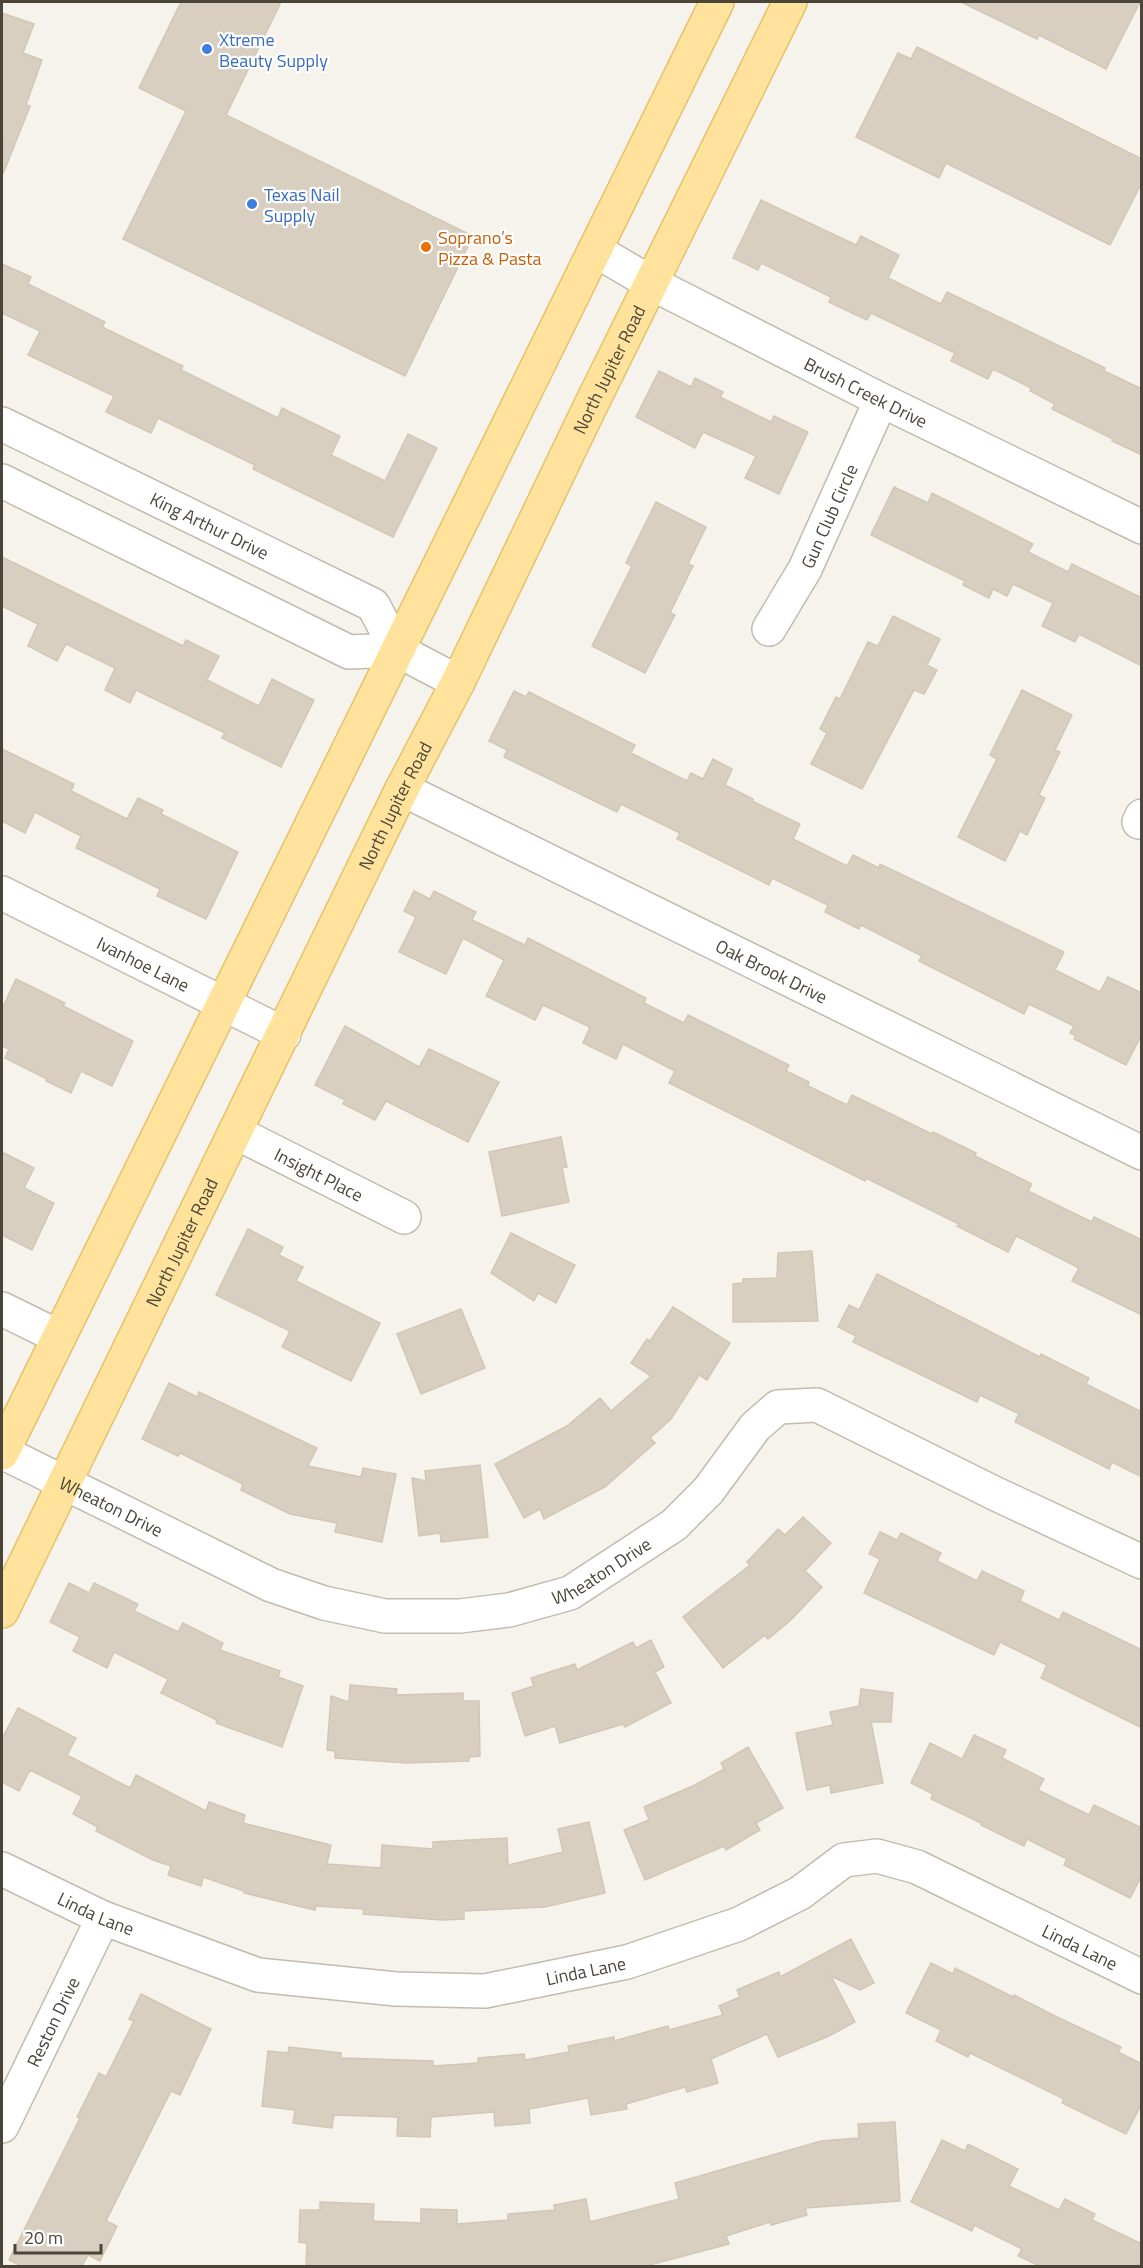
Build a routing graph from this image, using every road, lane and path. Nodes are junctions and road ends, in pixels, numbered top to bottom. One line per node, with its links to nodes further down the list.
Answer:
1 (717, 2): 3 (main road)
2 (790, 2): 4 (main road, North Jupiter Road)
3 (595, 250): 4 (street, Brush Creek Drive); 10 (main road)
4 (651, 283): 5 (street, Brush Creek Drive); 11 (main road, North Jupiter Road)
5 (881, 400): 8 (street, Brush Creek Drive); 9 (street, Gun Club Circle)
6 (2, 424): 10 (street, King Arthur Drive)
7 (2, 481): 10 (street)
8 (1142, 527)
9 (770, 629)
10 (397, 650): 11 (street); 14 (main road)
11 (458, 682): 12 (main road, North Jupiter Road)
12 (402, 789): 15 (main road, North Jupiter Road); 17 (street, Oak Brook Drive)
13 (2, 893): 14 (street, Ivanhoe Lane)
14 (224, 1003): 15 (street, Ivanhoe Lane); 20 (main road)
15 (284, 1034): 16 (main road, North Jupiter Road)
16 (235, 1132): 18 (street, Insight Place); 22 (main road, North Jupiter Road)
17 (1142, 1153)
18 (404, 1217)
19 (2, 1309): 20 (street)
20 (59, 1337): 21 (main road)
21 (2, 1452): 22 (street, Wheaton Drive)
22 (63, 1481): 23 (street, Wheaton Drive); 24 (main road, North Jupiter Road)
23 (1142, 1562)
24 (2, 1611)
25 (2, 1869): 26 (street, Linda Lane)
26 (103, 1918): 27 (street, Linda Lane); 28 (street, Reston Drive)
27 (1142, 1977)
28 (2, 2126)

